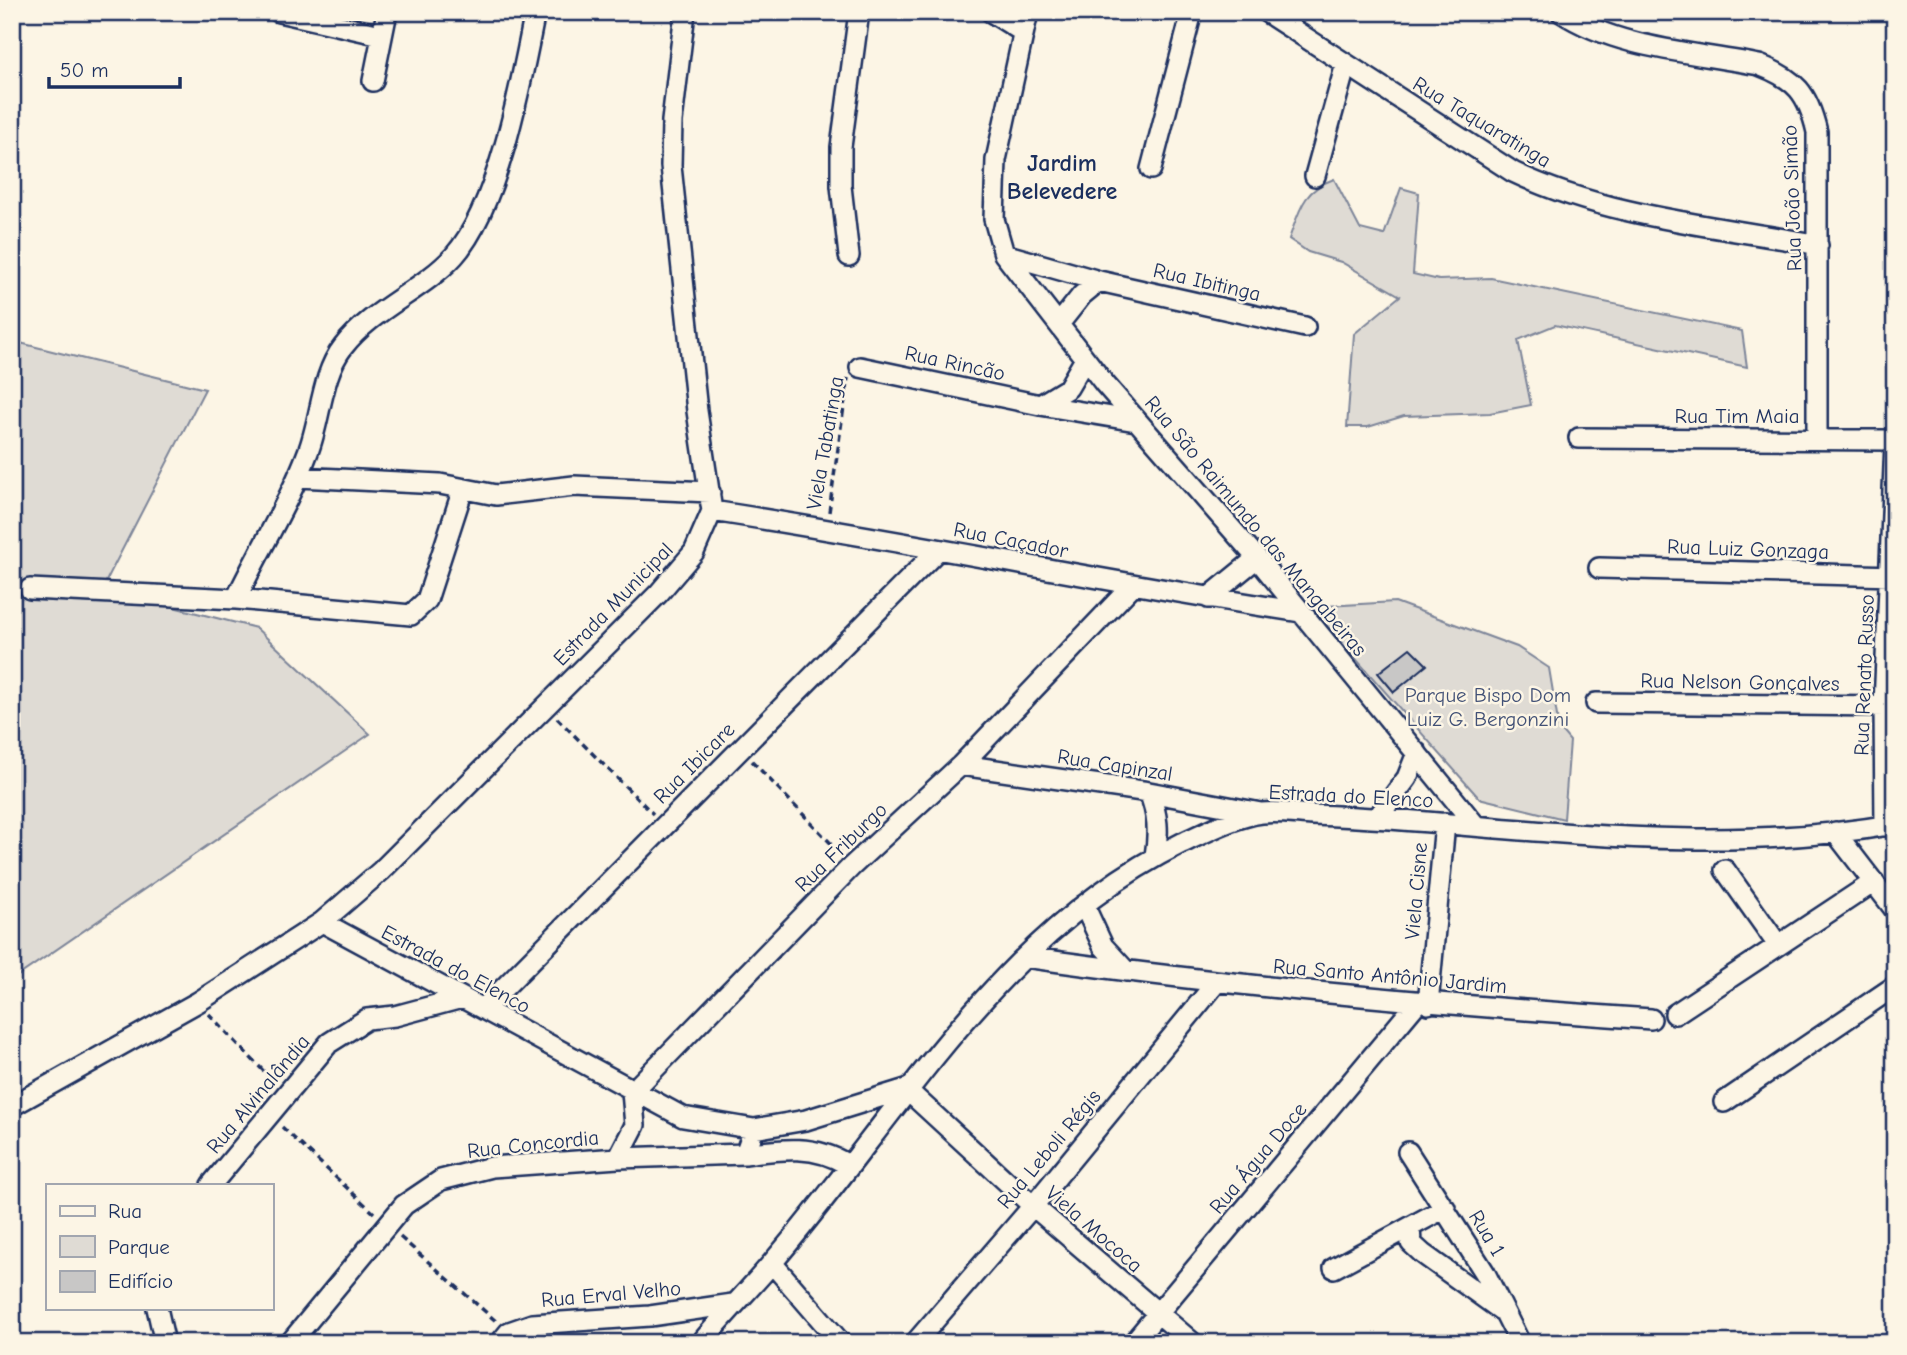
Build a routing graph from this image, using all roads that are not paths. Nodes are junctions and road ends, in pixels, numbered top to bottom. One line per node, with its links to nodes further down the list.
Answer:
1 (279, 12): 12 (street)
2 (387, 12): 12 (street)
3 (536, 12): 30 (street)
4 (685, 12): 32 (street)
5 (859, 12): 19 (street)
6 (991, 12): 11 (street)
7 (1028, 12): 11 (street)
8 (1192, 12): 15 (street)
9 (1266, 12): 13 (street, Rua Taquaratinga)
10 (1561, 12): 17 (street, Rua João Simão)
11 (1023, 32): 18 (street)
12 (381, 35): 14 (street)
13 (1346, 64): 16 (street); 17 (street, Rua Taquaratinga)
14 (373, 81)
15 (1151, 169)
16 (1315, 176)
17 (1818, 245): 28 (street, Rua João Simão)
18 (1004, 254): 20 (street, Rua Ibitinga); 21 (street, Rua São Raimundo das Mangabeiras)
19 (849, 256)
20 (1099, 281): 21 (street); 22 (street, Rua Ibitinga)
21 (1059, 324): 23 (street, Rua São Raimundo das Mangabeiras)
22 (1305, 327)
23 (1085, 359): 25 (street); 26 (street, Rua São Raimundo das Mangabeiras)
24 (860, 367): 25 (street, Rua Rincão)
25 (1040, 405): 26 (street, Rua Rincão)
26 (1136, 421): 34 (street, Rua São Raimundo das Mangabeiras)
27 (1578, 438): 28 (street, Rua Tim Maia)
28 (1817, 439): 29 (street, Rua Tim Maia)
29 (1895, 441): 36 (street, Rua Renato Russo)
30 (298, 477): 31 (street, Rua Caçador); 40 (street)
31 (463, 489): 32 (street, Rua Caçador); 40 (street)
32 (710, 502): 33 (street, Rua Caçador); 58 (street, Estrada Municipal)
33 (938, 550): 37 (street, Rua Caçador); 66 (street, Rua Ibicare)
34 (1257, 558): 39 (street); 41 (street, Rua São Raimundo das Mangabeiras)
35 (1599, 568): 36 (street, Rua Luiz Gonzaga)
36 (1892, 576): 43 (street, Rua Renato Russo)
37 (1132, 586): 39 (street, Rua Caçador); 45 (street, Rua Friburgo)
38 (30, 589): 40 (street)
39 (1208, 598): 41 (street, Rua Caçador)
40 (236, 599)
41 (1301, 612): 44 (street, Rua São Raimundo das Mangabeiras)
42 (1595, 703): 43 (street, Rua Nelson Gonçalves)
43 (1884, 706): 50 (street, Rua Renato Russo)
44 (1417, 753): 48 (street); 51 (street, Rua São Raimundo das Mangabeiras)
45 (961, 765): 46 (street, Rua Capinzal); 70 (street, Rua Friburgo)
46 (1149, 792): 47 (street, Rua Capinzal); 53 (street)
47 (1261, 813): 48 (street, Estrada do Elenco); 53 (street, Estrada do Elenco)
48 (1378, 817): 49 (street, Estrada do Elenco)
49 (1445, 823): 51 (street, Estrada do Elenco); 65 (street, Viela Cisne)
50 (1890, 825): 52 (street, Estrada do Elenco)
51 (1476, 826): 52 (street, Estrada do Elenco)
52 (1835, 832): 55 (street)
53 (1155, 856): 56 (street, Estrada do Elenco)
54 (1725, 870): 59 (street)
55 (1874, 882): 57 (street); 59 (street)
56 (1084, 905): 60 (street, Estrada do Elenco); 61 (street)
57 (1895, 910)
58 (322, 922): 64 (street, Estrada do Elenco); 72 (street)
59 (1778, 945): 67 (street)
60 (1025, 957): 61 (street, Rua Santo Antônio Jardim); 69 (street, Estrada do Elenco)
61 (1126, 971): 62 (street, Rua Santo Antônio Jardim)
62 (1216, 983): 65 (street, Rua Santo Antônio Jardim); 79 (street, Rua Leboli Régis)
63 (1895, 986): 71 (street)
64 (462, 998): 66 (street, Estrada do Elenco); 78 (street, Rua Alvinalândia)
65 (1423, 1003): 68 (street, Rua Santo Antônio Jardim); 87 (street, Rua Água Doce)
66 (483, 1009): 70 (street, Estrada do Elenco)
67 (1675, 1014)
68 (1651, 1019)
69 (906, 1089): 73 (street, Estrada do Elenco); 77 (street, Estrada do Elenco); 79 (street, Viela Mococa)
70 (632, 1092): 73 (street, Estrada do Elenco); 76 (street)
71 (1724, 1102)
72 (12, 1106)
73 (754, 1129): 75 (street)
74 (1408, 1152): 80 (street, Rua 1)
75 (745, 1154): 76 (street, Rua Concordia); 77 (street)
76 (618, 1158): 89 (street, Rua Concordia)
77 (848, 1165): 82 (street, Estrada do Elenco)
78 (212, 1184)
79 (1033, 1206): 87 (street, Viela Mococa); 93 (street, Rua Leboli Régis)
80 (1445, 1208): 81 (street); 86 (street, Rua 1)
81 (1410, 1227): 83 (street); 86 (street)
82 (772, 1263): 84 (street, Estrada do Elenco); 92 (street)
83 (1334, 1268)
84 (733, 1304): 90 (street, Rua Erval Velho); 91 (street, Estrada do Elenco)
85 (158, 1310): 88 (street)
86 (1504, 1312): 96 (street, Rua 1)
87 (1157, 1314): 94 (street, Rua Água Doce); 95 (street, Viela Mococa)
88 (165, 1343)
89 (290, 1343)
90 (500, 1343)
91 (701, 1343)
92 (841, 1343)
93 (915, 1343)
94 (1133, 1343)
95 (1193, 1343)
96 (1520, 1343)

